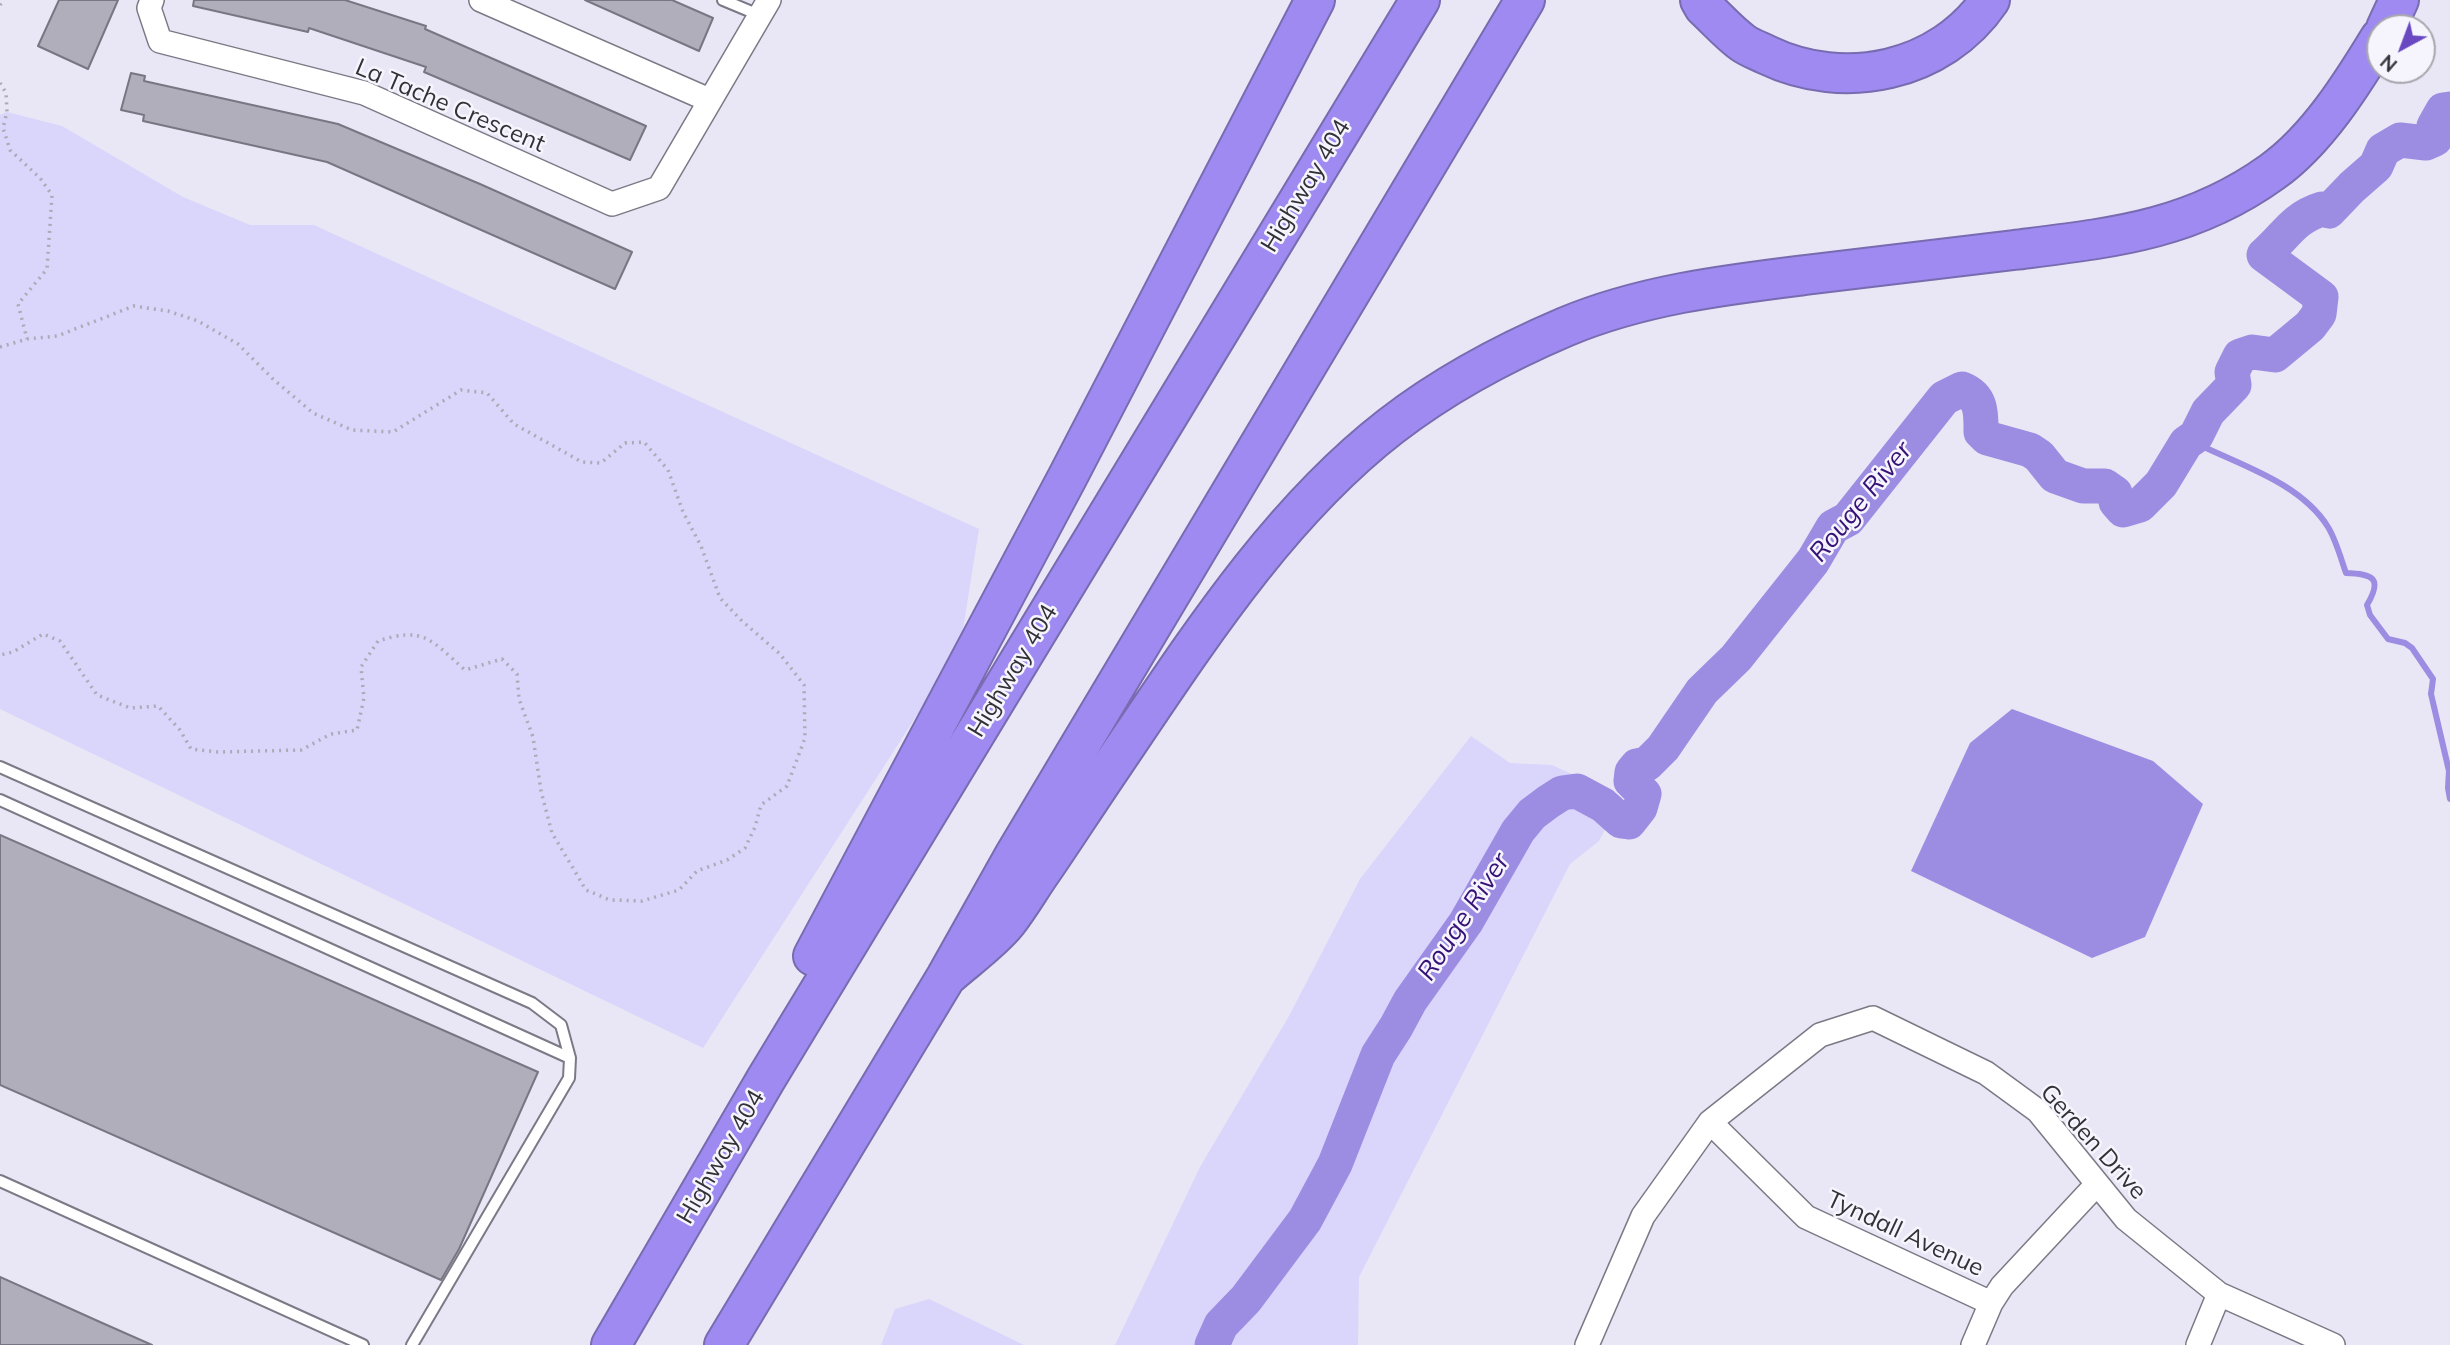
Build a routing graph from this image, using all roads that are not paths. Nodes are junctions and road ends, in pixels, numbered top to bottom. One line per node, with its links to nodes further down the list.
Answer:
1 (152, 0): 11 (street, La Tache Crescent)
2 (481, 0): 11 (street)
3 (723, 0): 9 (lane)
4 (1315, 0): 16 (highway)
5 (1420, 0): 16 (highway, Highway 404)
6 (1525, 0): 14 (highway)
7 (1700, 0): 8 (highway)
8 (1990, 0)
9 (764, 8): 11 (street)
10 (2366, 61): 14 (highway)
11 (709, 100)
12 (0, 767): 15 (lane)
13 (0, 800): 15 (lane)
14 (946, 977): 25 (highway)
15 (570, 1058): 23 (lane)
16 (766, 1079): 24 (highway, Highway 404)
17 (1710, 1122): 19 (street, Gerden Drive); 21 (street, Tyndall Avenue); 26 (street, Gerden Drive)
18 (0, 1181): 22 (lane)
19 (2097, 1184): 20 (street, Gerden Drive); 21 (street)
20 (2219, 1294): 28 (street); 29 (street, Gerden Drive)
21 (1992, 1303): 27 (street)
22 (363, 1345)
23 (412, 1345)
24 (611, 1345)
25 (724, 1345)
26 (1587, 1345)
27 (1973, 1345)
28 (2198, 1345)
29 (2333, 1345)

